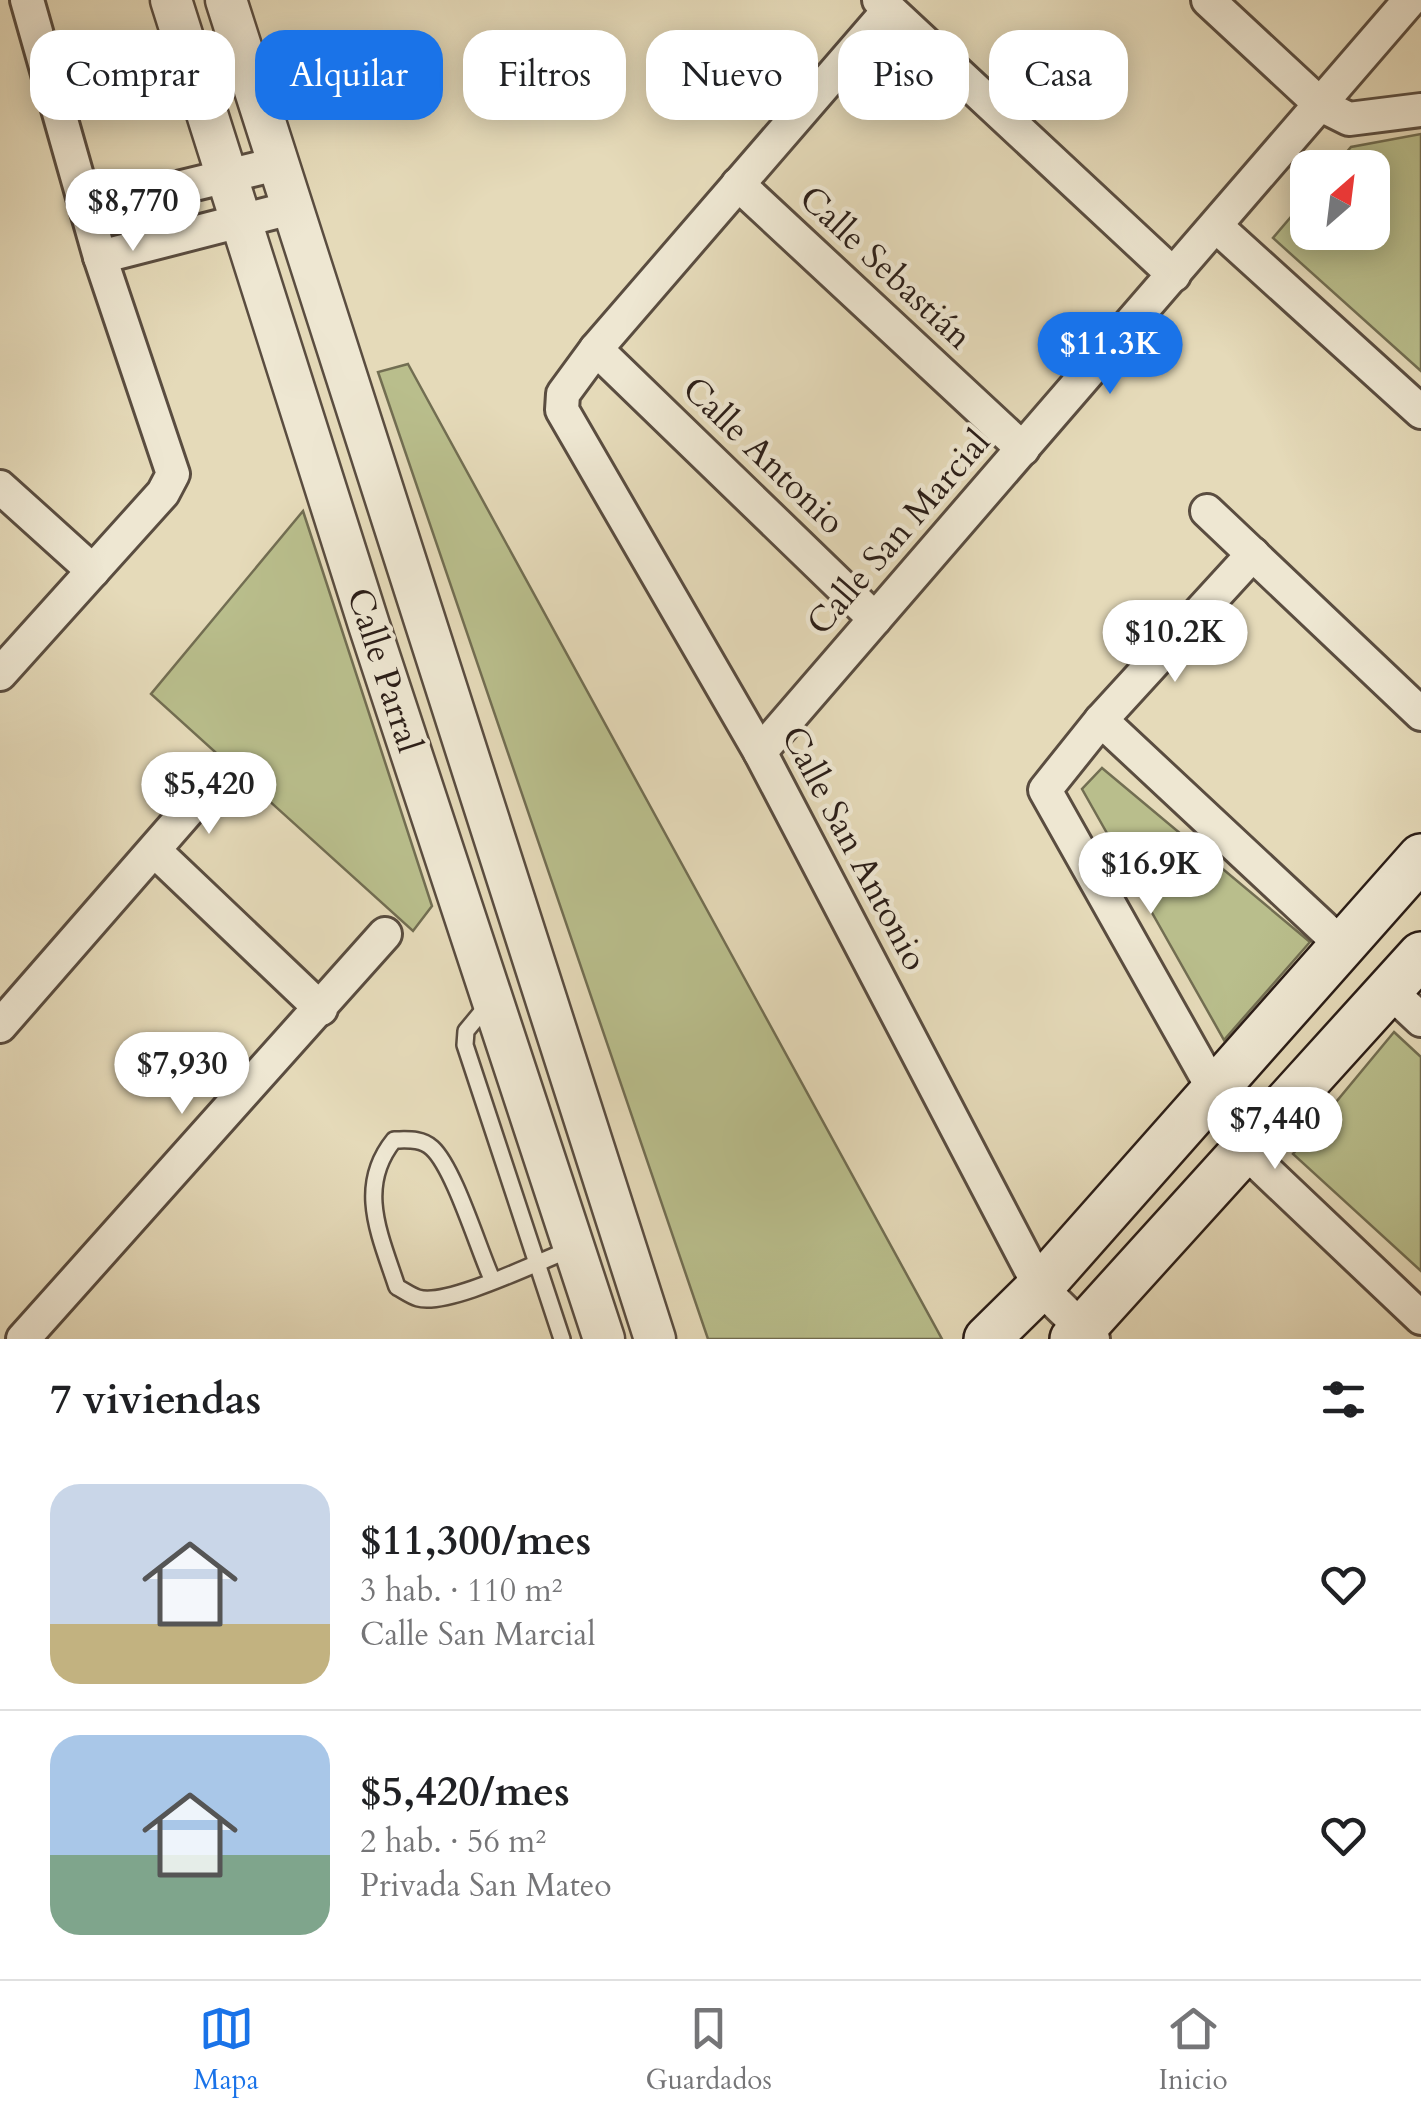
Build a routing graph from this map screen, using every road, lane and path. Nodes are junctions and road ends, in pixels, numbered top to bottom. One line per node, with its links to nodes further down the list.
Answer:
1 (26, 0): 13 (street)
2 (170, 0): 10 (street, Calle Parral)
3 (226, 0): 9 (street, Calle Parral)
4 (1208, 0): 7 (street)
5 (1410, 0): 7 (street, Calle San Marcial)
6 (884, 5): 11 (street); 17 (street)
7 (1322, 105): 8 (street); 15 (street, Calle San Marcial)
8 (1421, 110)
9 (276, 164): 10 (street); 12 (street, Calle Parral)
10 (227, 177): 13 (street); 14 (street, Calle Parral)
11 (738, 184): 18 (street); 20 (street, Calle Sebastián)
12 (291, 208): 14 (street); 49 (street, Calle Parral)
13 (86, 210): 16 (street)
14 (242, 220): 16 (street); 41 (street, Calle Parral)
15 (1216, 226): 17 (street, Calle San Marcial); 19 (street)
16 (100, 257): 24 (street)
17 (1174, 275): 20 (street, Calle San Marcial)
18 (596, 350): 25 (street, Calle Antonio); 29 (street, Calle San Antonio)
19 (1421, 412)
20 (1023, 449): 25 (street, Calle San Marcial)
21 (0, 487): 24 (street)
22 (1207, 511): 23 (street)
23 (1253, 554): 27 (street); 28 (street)
24 (93, 572): 26 (street)
25 (875, 619): 29 (street, Calle San Marcial)
26 (0, 674)
27 (1421, 714)
28 (1101, 720): 34 (street); 39 (street)
29 (760, 752): 43 (street, Calle San Antonio)
30 (213, 782): 31 (street)
31 (156, 852): 37 (street); 38 (street)
32 (1421, 858): 34 (main road)
33 (385, 934): 37 (street)
34 (1344, 946): 39 (main road)
35 (1421, 955): 36 (main road)
36 (1405, 1005): 40 (main road)
37 (322, 1009): 46 (street)
38 (0, 1026)
39 (1215, 1092): 43 (main road)
40 (1244, 1150): 44 (street); 45 (main road)
41 (556, 1254): 42 (lane); 47 (lane); 48 (street, Calle Parral)
42 (492, 1279): 42 (lane)
43 (1040, 1287): 45 (street, Calle San Antonio); 50 (main road)
44 (1421, 1318)
45 (1083, 1335)
46 (23, 1339)
47 (562, 1339)
48 (604, 1339)
49 (655, 1339)
50 (987, 1339)

